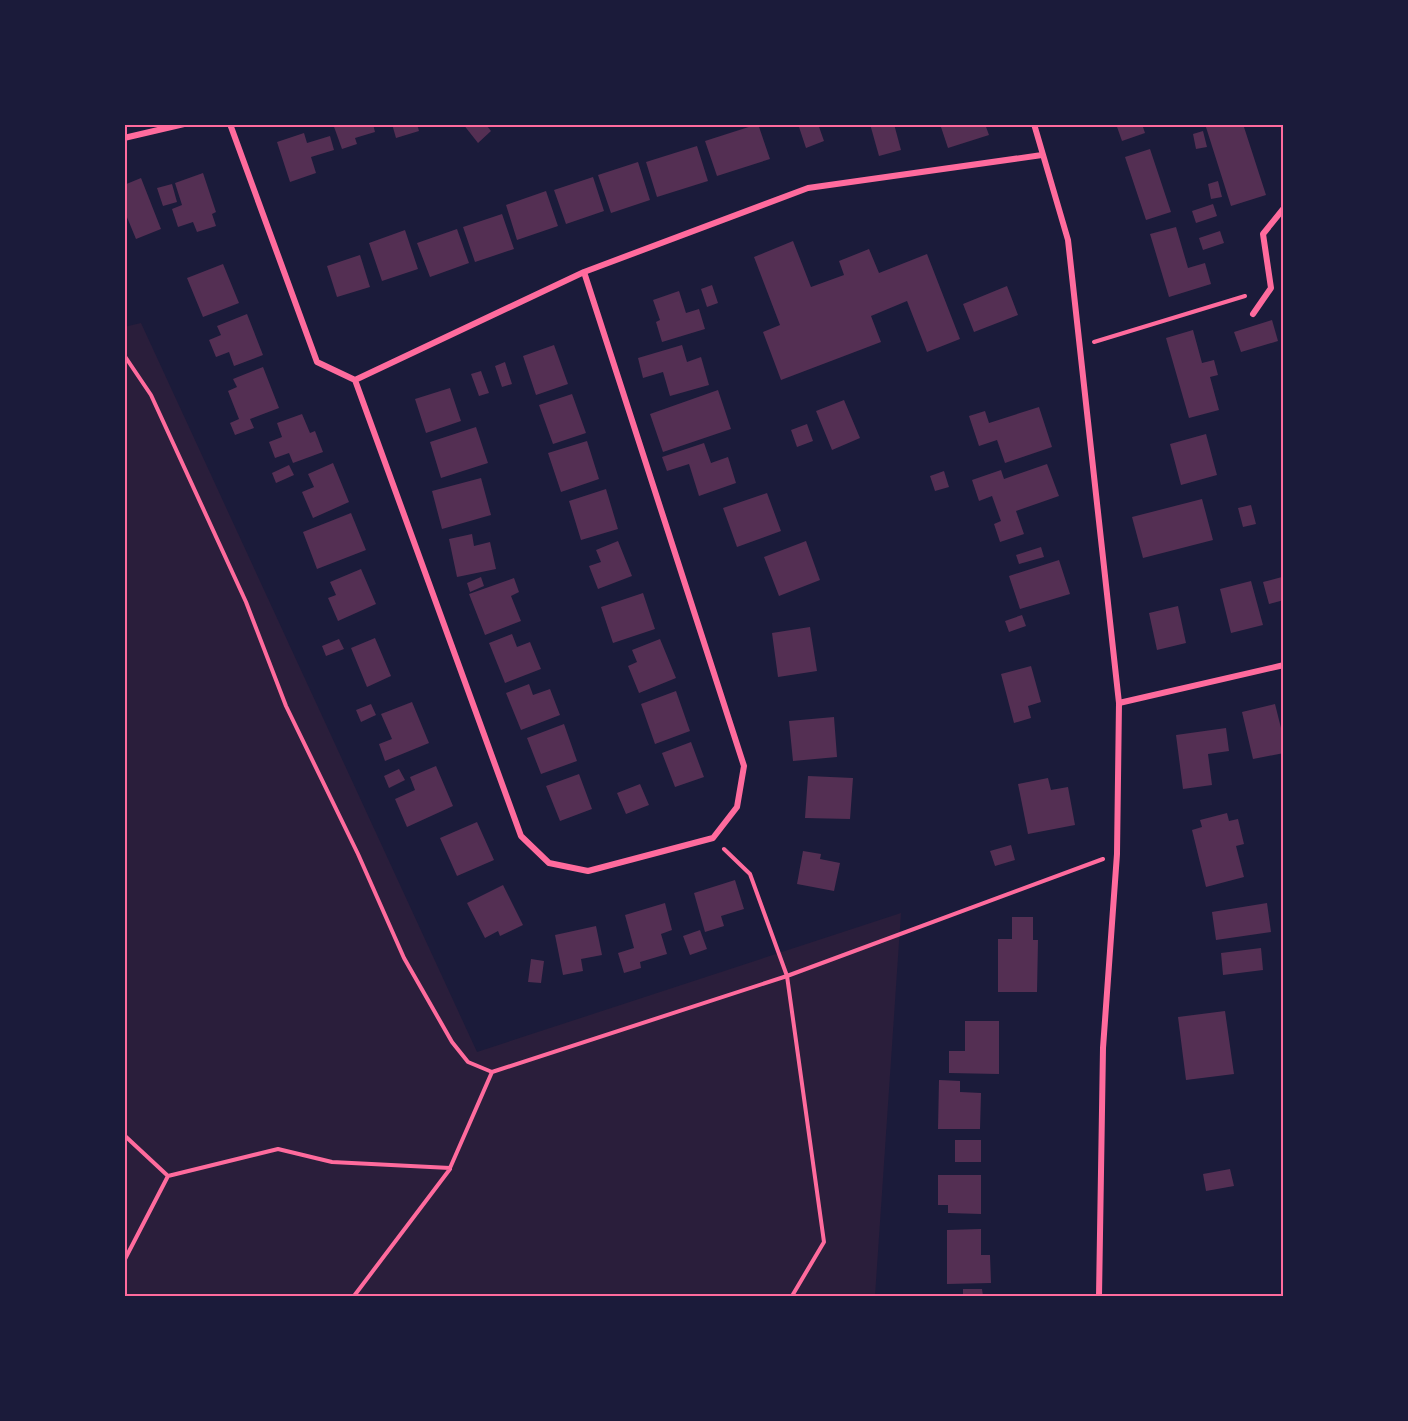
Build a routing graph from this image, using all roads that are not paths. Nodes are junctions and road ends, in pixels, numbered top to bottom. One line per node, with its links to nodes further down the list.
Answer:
1 (184, 124): 4 (street)
2 (230, 124): 9 (street)
3 (1034, 124): 5 (street)
4 (124, 138)
5 (1042, 155): 7 (street); 11 (street)
6 (1284, 208): 8 (street)
7 (584, 272): 9 (street); 9 (street)
8 (1253, 314)
9 (355, 380)
10 (1284, 665): 11 (street)
11 (1119, 703): 12 (street)
12 (1099, 1296)

